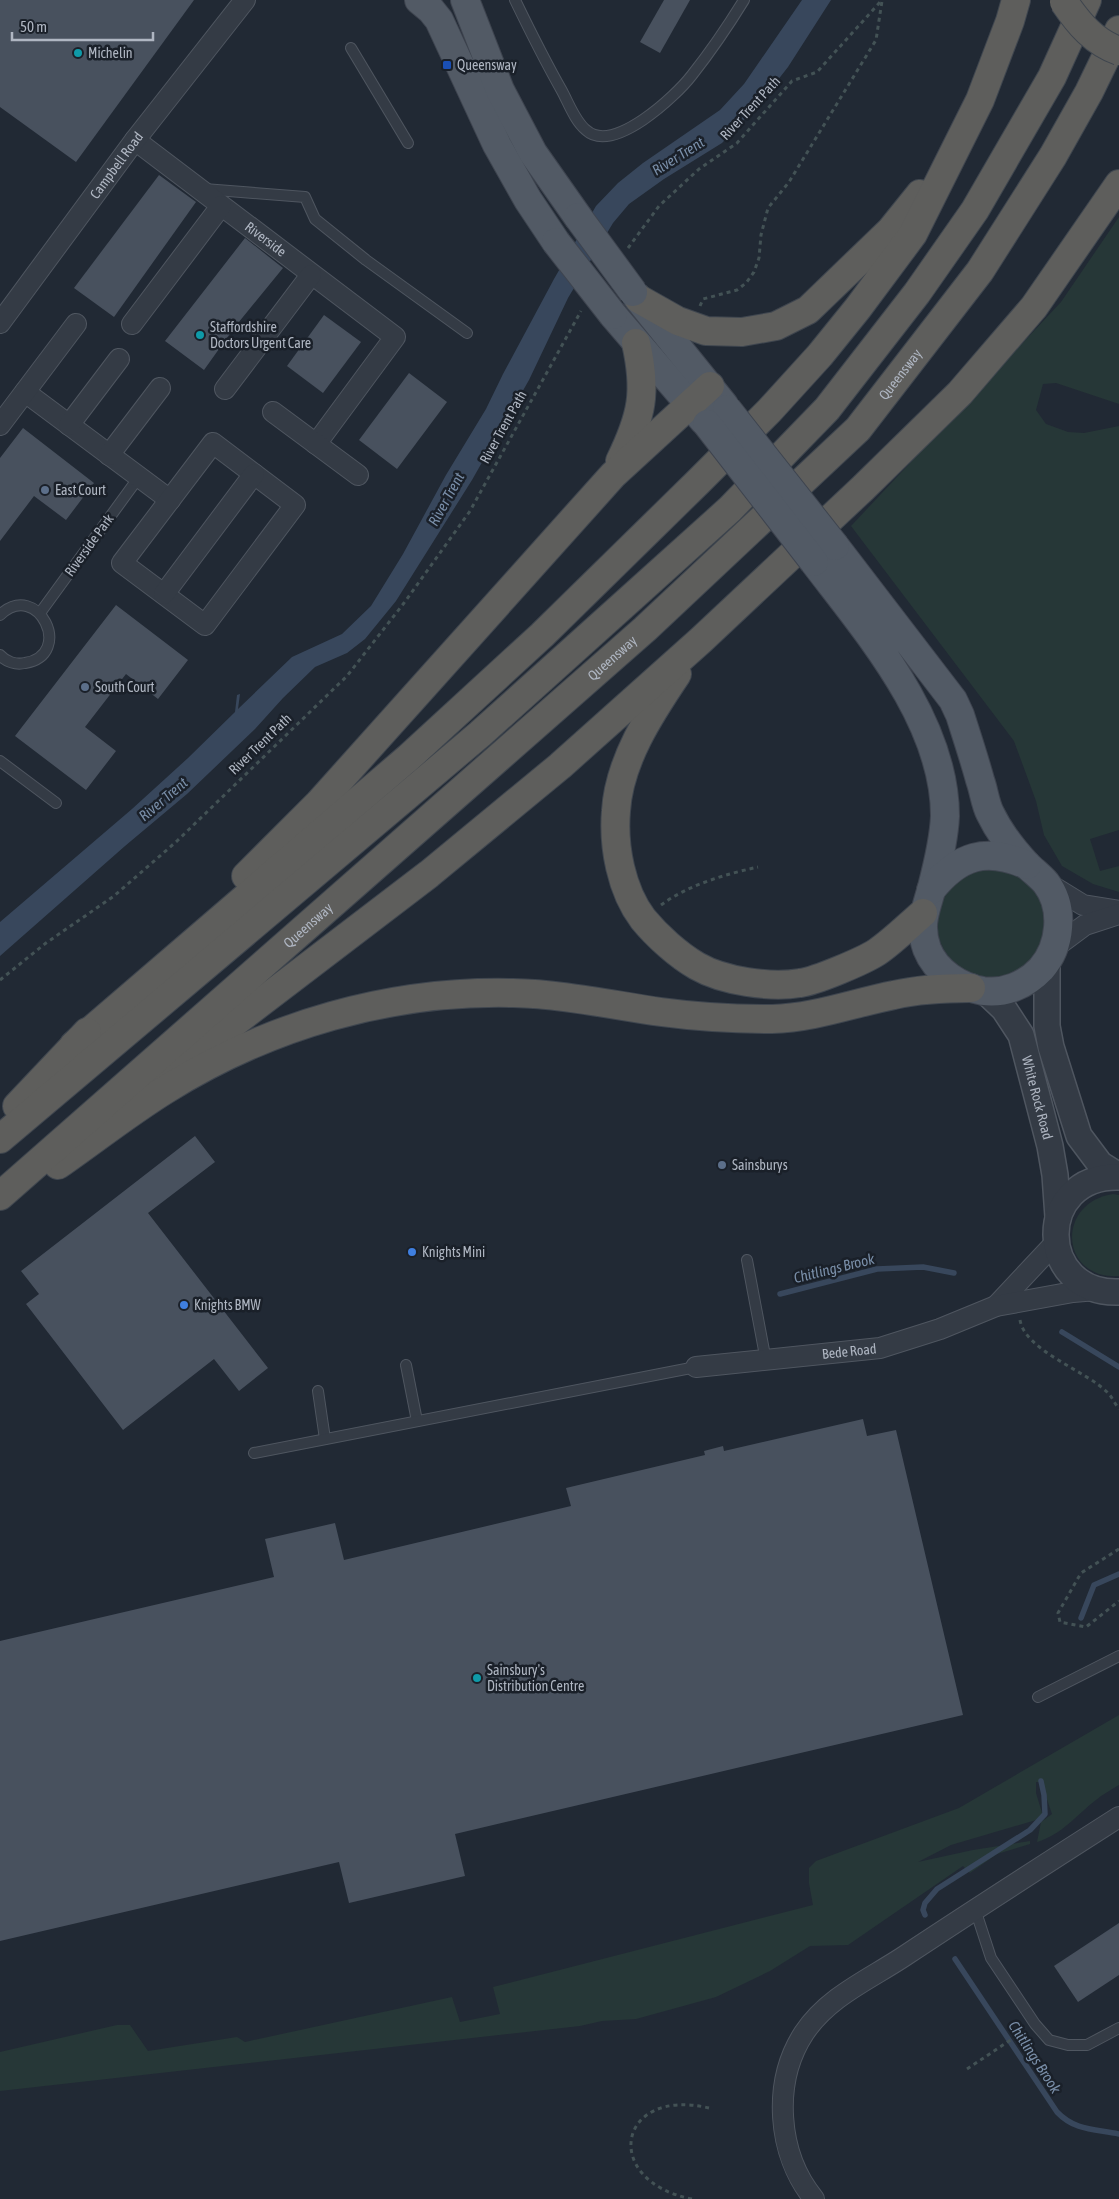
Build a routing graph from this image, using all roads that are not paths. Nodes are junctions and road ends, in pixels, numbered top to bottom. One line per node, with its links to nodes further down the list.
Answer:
1 (419, 0): 23 (main road, bridge)
2 (465, 0): 18 (main road, bridge)
3 (515, 0): 4 (lane)
4 (744, 0)
5 (1016, 0): 13 (highway)
6 (1072, 1): 10 (highway, bridge); 56 (highway)
7 (245, 4): 11 (street, Campbell Road)
8 (1119, 30): 58 (highway, Queensway)
9 (351, 48): 12 (lane)
10 (1119, 51)
11 (135, 140): 15 (street, Riverside); 19 (street, Campbell Road)
12 (408, 143)
13 (955, 148): 18 (highway); 54 (highway)
14 (1119, 184): 45 (highway)
15 (198, 188): 16 (street, Riverside); 22 (lane)
16 (222, 206): 17 (street, Riverside); 21 (street)
17 (311, 275): 27 (street); 34 (street, Riverside)
18 (636, 295): 25 (main road)
19 (3, 314)
20 (76, 324): 28 (street)
21 (132, 324)
22 (467, 334)
23 (636, 343): 29 (main road); 38 (highway)
24 (119, 360): 33 (street)
25 (710, 386): 29 (highway); 31 (main road)
26 (160, 388): 35 (street)
27 (225, 389)
28 (25, 392): 32 (street); 33 (street)
29 (689, 405): 31 (main road); 38 (highway)
30 (273, 412): 34 (street)
31 (717, 416): 41 (main road, bridge)
32 (0, 425)
33 (69, 425): 35 (street)
34 (316, 444): 37 (street)
35 (109, 455): 39 (street)
36 (254, 474): 40 (street); 42 (street); 42 (street)
37 (358, 474)
38 (613, 475): 54 (highway)
39 (139, 477): 40 (street); 44 (lane, Riverside Park)
40 (170, 500): 42 (street)
41 (824, 554): 49 (main road); 50 (main road)
42 (164, 594)
43 (1, 611): 44 (lane)
44 (40, 614): 46 (lane)
45 (701, 640): 50 (highway); 59 (highway)
46 (1, 659)
47 (0, 761): 48 (lane)
48 (56, 803)
49 (1036, 873): 50 (main road); 51 (street); 52 (main road)
50 (927, 901): 53 (main road)
51 (1119, 913): 52 (street)
52 (1050, 955): 53 (main road); 57 (street, White Rock Road)
53 (978, 990): 60 (highway); 61 (street, White Rock Road)
54 (74, 1045): 55 (highway)
55 (0, 1123)
56 (0, 1140)
57 (1119, 1176): 61 (street)
58 (0, 1196)
59 (0, 1202)
60 (0, 1206)
61 (1058, 1217): 62 (street, White Rock Road)
62 (1056, 1242): 64 (street); 65 (street, Bede Road)
63 (747, 1260): 66 (lane)
64 (1108, 1291): 65 (street, Bede Road)
65 (996, 1306): 66 (street, Bede Road)
66 (766, 1361): 68 (street, Bede Road)
67 (406, 1365): 70 (lane)
68 (696, 1367): 70 (lane)
69 (318, 1392): 71 (lane)
70 (417, 1421): 71 (lane)
71 (325, 1439): 72 (lane)
72 (254, 1453)
73 (1119, 1656): 74 (lane)
74 (1038, 1697)
75 (1119, 1817): 76 (street)
76 (975, 1909): 77 (lane); 78 (street)
77 (1119, 2028)
78 (814, 2199)

